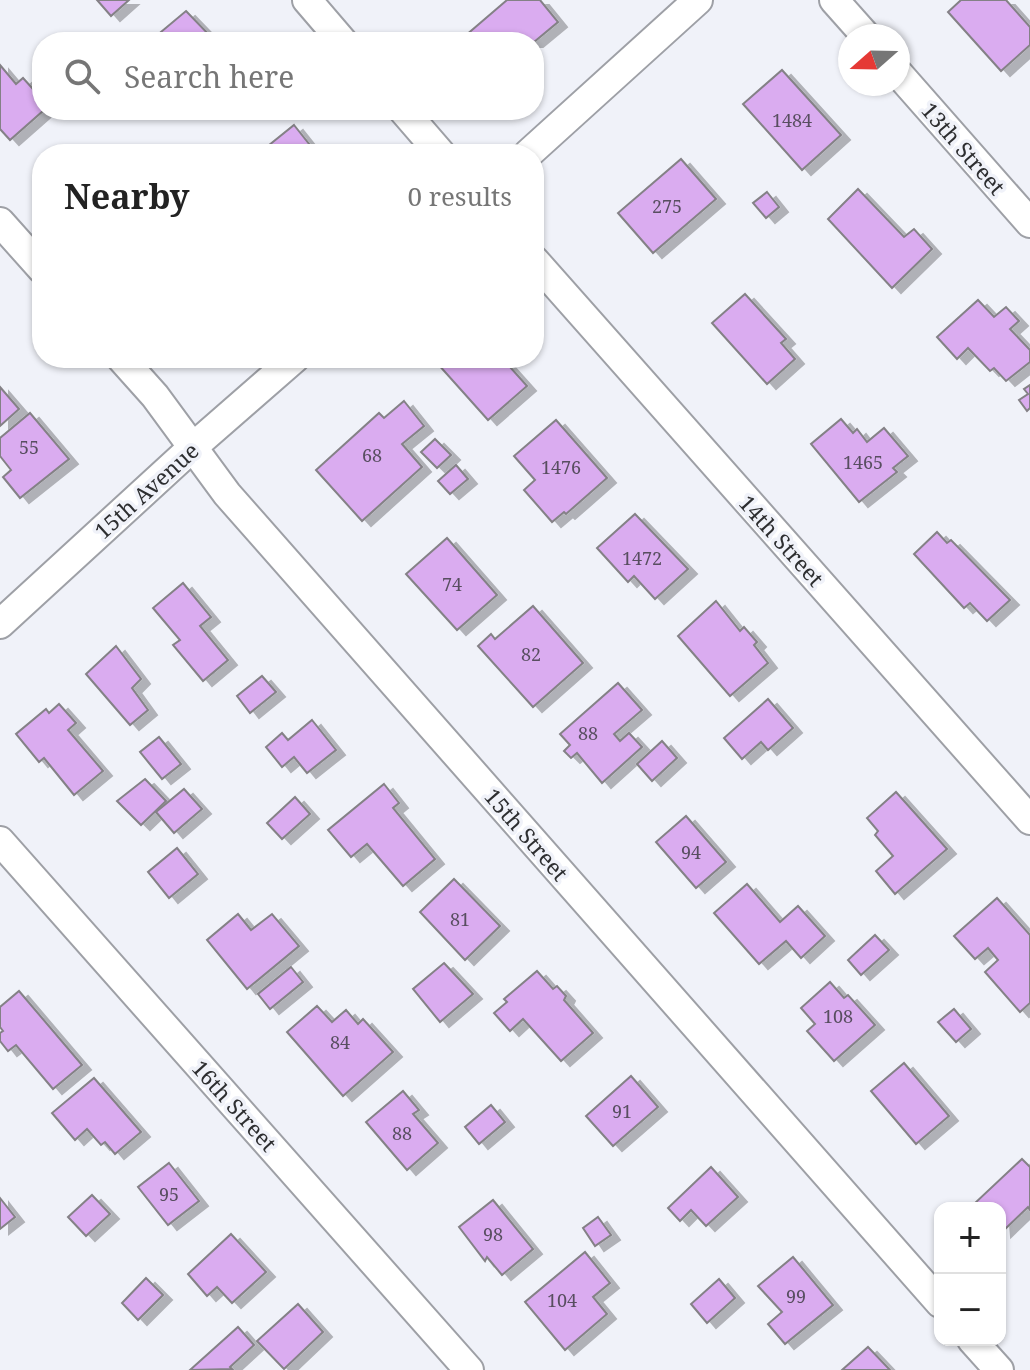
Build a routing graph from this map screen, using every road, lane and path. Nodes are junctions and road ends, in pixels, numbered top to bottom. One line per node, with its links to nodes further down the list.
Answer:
1 (307, 0): 5 (street)
2 (698, 0): 9 (street)
3 (834, 0): 4 (street)
4 (855, 24)
5 (334, 32)
6 (910, 87): 11 (street, 13th Street)
7 (412, 120): 8 (street)
8 (432, 144)
9 (539, 144)
10 (0, 222): 12 (street)
11 (1030, 223)
12 (32, 258)
13 (544, 271): 18 (street, 14th Street)
14 (130, 368): 16 (street, 15th Street)
15 (284, 368): 16 (street, 15th Avenue)
16 (193, 447): 17 (street, 15th Avenue); 20 (street, 15th Street)
17 (0, 624)
18 (1030, 820)
19 (0, 841): 22 (street, 16th Street)
20 (934, 1296)
21 (977, 1346): 23 (street)
22 (469, 1370)
23 (999, 1370)

